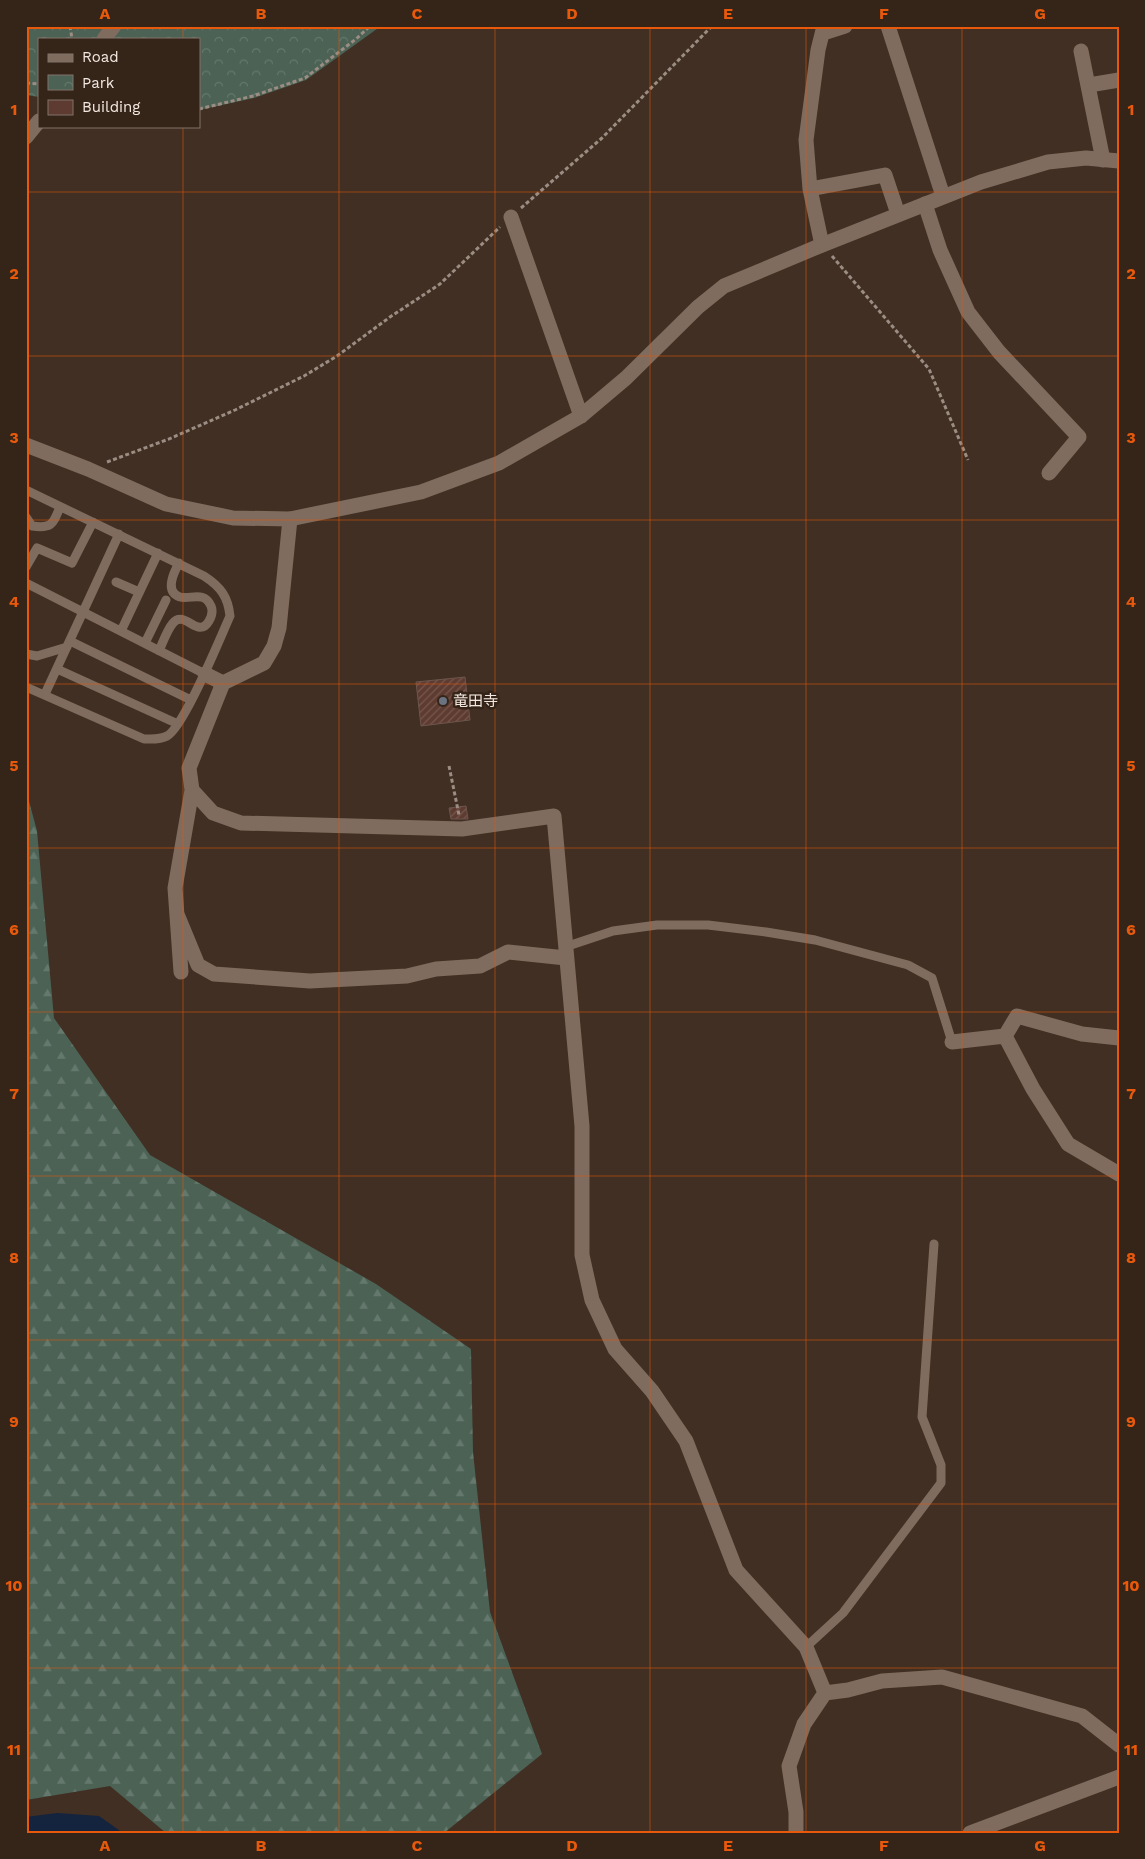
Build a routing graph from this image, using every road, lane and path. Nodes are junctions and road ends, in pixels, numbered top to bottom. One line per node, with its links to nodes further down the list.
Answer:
1 (114, 26): 7 (street)
2 (370, 26): 11 (path)
3 (712, 26): 20 (path)
4 (845, 26): 6 (street)
5 (888, 26): 17 (street)
6 (823, 29): 16 (street)
7 (105, 38)
8 (1081, 50): 10 (street)
9 (1119, 80): 10 (street)
10 (1089, 85): 14 (street)
11 (200, 109)
12 (38, 122): 13 (street)
13 (26, 137)
14 (1103, 160): 15 (street); 17 (street)
15 (1119, 161)
16 (810, 189): 19 (street); 21 (street)
17 (944, 196): 18 (street)
18 (925, 204): 19 (street); 26 (street)
19 (898, 214): 21 (street)
20 (511, 217): 22 (street); 25 (path)
21 (822, 245): 22 (street); 24 (path)
22 (581, 416): 30 (street)
23 (26, 445): 25 (street)
24 (968, 460)
25 (88, 469): 30 (street)
26 (1049, 473)
27 (26, 490): 28 (lane)
28 (60, 507): 29 (lane); 31 (lane)
29 (26, 517)
30 (290, 519): 48 (street)
31 (93, 522): 32 (lane); 35 (lane)
32 (119, 534): 33 (lane); 40 (lane)
33 (158, 554): 34 (lane); 38 (lane)
34 (179, 564): 44 (lane); 47 (lane)
35 (26, 567)
36 (116, 582): 38 (lane)
37 (26, 583): 40 (lane)
38 (139, 592): 41 (lane)
39 (166, 600): 42 (lane)
40 (83, 612): 41 (lane); 43 (lane)
41 (121, 631): 42 (lane)
42 (145, 643): 44 (lane)
43 (68, 644): 45 (lane); 46 (lane); 51 (lane)
44 (159, 650): 47 (lane)
45 (26, 654)
46 (57, 669): 50 (lane); 52 (lane)
47 (205, 674): 48 (street); 51 (lane)
48 (223, 683): 54 (street)
49 (26, 686): 50 (lane)
50 (45, 694): 52 (lane)
51 (191, 700): 52 (lane)
52 (178, 724)
53 (450, 766): 55 (path)
54 (192, 790): 56 (street); 57 (street)
55 (460, 820)
56 (177, 914): 57 (street); 58 (street)
57 (566, 953): 61 (lane); 64 (street)
58 (181, 972)
59 (1005, 1036): 60 (street); 61 (street); 62 (street)
60 (1119, 1038)
61 (952, 1042)
62 (1119, 1174)
63 (934, 1244): 64 (lane)
64 (806, 1647): 65 (street)
65 (825, 1693): 66 (street); 68 (street)
66 (1119, 1745)
67 (1119, 1777): 69 (street)
68 (796, 1833)
69 (970, 1833)

